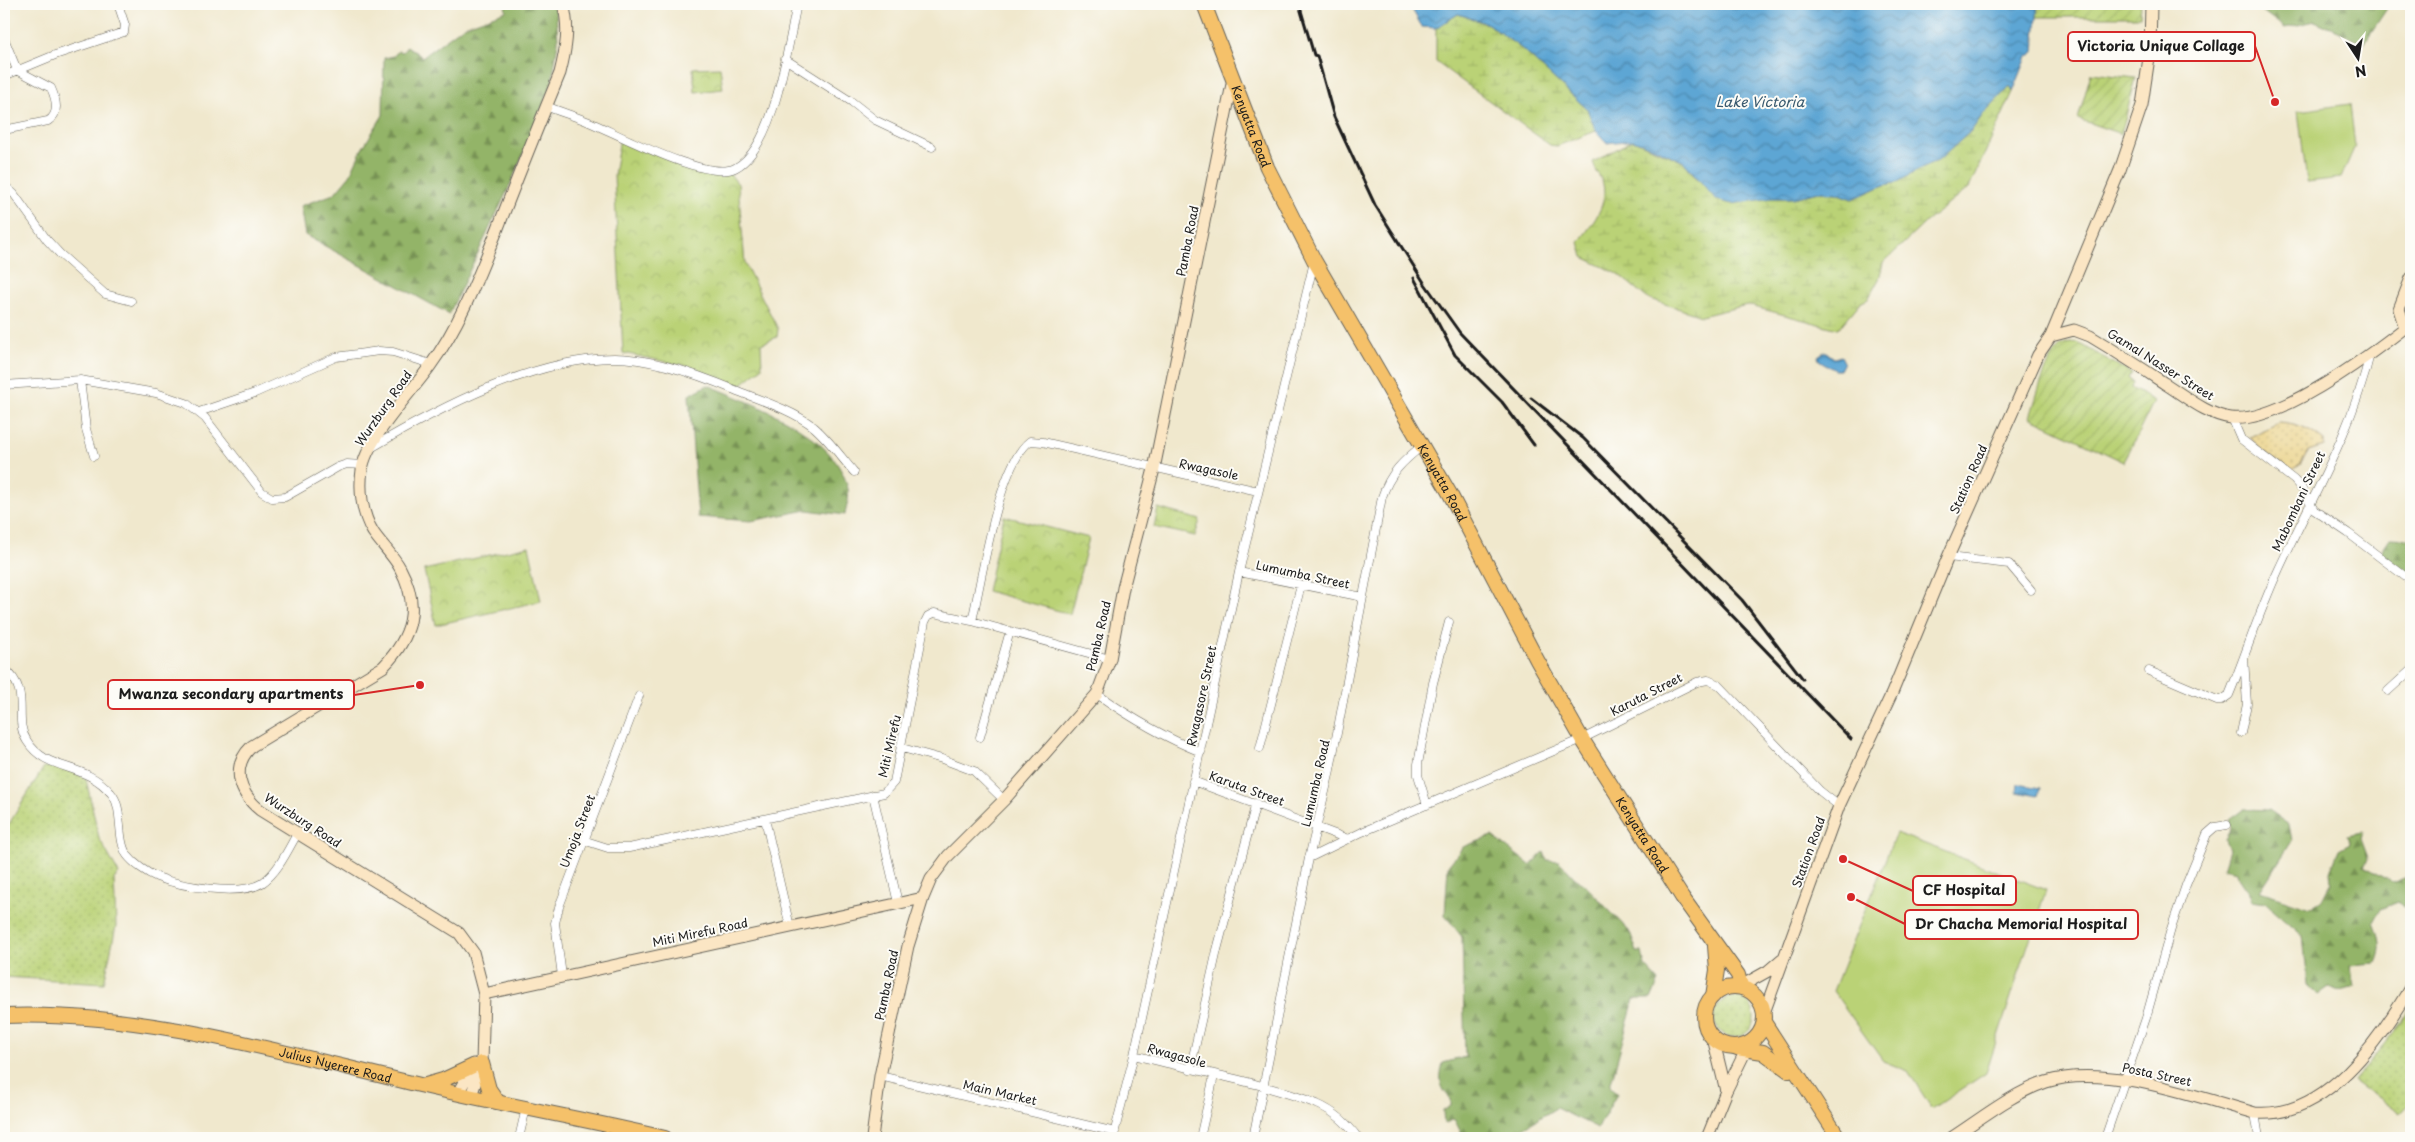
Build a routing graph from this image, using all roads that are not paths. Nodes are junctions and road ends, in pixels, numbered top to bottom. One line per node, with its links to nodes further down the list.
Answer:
1 (118, 4): 8 (street)
2 (563, 4): 11 (main road, Wurzburg Road)
3 (797, 4): 7 (street)
4 (1204, 4): 10 (highway, Kenyatta Road)
5 (2151, 4): 19 (main road, Station Road)
6 (4, 38): 8 (street)
7 (785, 59): 11 (street); 13 (street)
8 (17, 70): 9 (street); 12 (street)
9 (4, 76)
10 (1234, 79): 15 (highway, Kenyatta Road); 30 (main road, Pamba Road)
11 (546, 106): 21 (main road, Wurzburg Road)
12 (4, 130)
13 (932, 147)
14 (4, 186): 17 (street)
15 (1314, 260): 26 (highway, Kenyatta Road); 32 (street, Rwagasore Street)
16 (2411, 278): 18 (main road)
17 (131, 300)
18 (2409, 327): 20 (main road, Gamal Nasser Street)
19 (2051, 336): 25 (main road, Gamal Nasser Street); 34 (main road, Station Road)
20 (2370, 354): 25 (main road, Gamal Nasser Street); 33 (street, Mabombani Street)
21 (431, 364): 24 (street); 27 (main road, Wurzburg Road)
22 (80, 380): 23 (street); 24 (street); 28 (street)
23 (4, 385)
24 (199, 412): 29 (street)
25 (2232, 418): 33 (street)
26 (1422, 446): 39 (street, Lumumba Road); 55 (highway, Kenyatta Road)
27 (368, 450): 29 (main road, Wurzburg Road); 31 (street)
28 (94, 456)
29 (362, 465): 68 (main road, Wurzburg Road)
30 (1154, 469): 32 (street, Rwagasole); 40 (street, Rwagasole); 44 (main road, Pamba Road)
31 (854, 472)
32 (1258, 491): 35 (street, Rwagasore Street)
33 (2311, 506): 36 (street); 43 (street, Mabombani Street)
34 (1948, 557): 38 (street); 64 (main road, Station Road)
35 (1239, 572): 37 (street, Lumumba Street); 58 (street, Rwagasore Street)
36 (2411, 581)
37 (1301, 585): 39 (street, Lumumba Street); 57 (street)
38 (2031, 590)
39 (1363, 597): 67 (street, Lumumba Road)
40 (972, 621): 42 (street, Miti Mirefu); 56 (street, Miti Mirefu)
41 (1449, 622): 63 (street)
42 (1010, 631): 44 (street, Miti Mirefu); 54 (street)
43 (2244, 656): 48 (street, Mabombani Street); 49 (street, Mabombani Street)
44 (1110, 659): 51 (main road, Pamba Road)
45 (4, 668): 68 (street)
46 (2411, 670): 50 (street)
47 (2149, 671): 49 (street, Mabombani Street)
48 (2246, 681): 49 (street); 53 (street, Mabombani Street)
49 (2235, 682)
50 (2388, 691)
51 (1097, 694): 58 (street); 61 (main road, Pamba Road)
52 (638, 696): 70 (street, Umoja Street)
53 (2241, 733)
54 (980, 737)
55 (1582, 739): 63 (street, Karuta Street); 64 (street, Karuta Street); 75 (highway, Kenyatta Road)
56 (902, 748): 60 (street, Miti Mirefu); 61 (street)
57 (1260, 748)
58 (1201, 752): 59 (street, Rwagasore Street)
59 (1193, 781): 62 (street, Karuta Street); 86 (street, Rwagasore Street)
60 (873, 795): 65 (street, Miti Mirefu); 73 (street)
61 (1004, 800): 72 (main road, Pamba Road)
62 (1256, 803): 67 (street, Karuta Street); 88 (street)
63 (1427, 805): 69 (street, Karuta Street)
64 (1840, 806): 76 (main road, Station Road)
65 (765, 819): 70 (street, Miti Mirefu); 74 (street)
66 (2227, 825): 91 (street)
67 (1316, 827): 69 (street, Karuta Street); 71 (street, Lumumba Road)
68 (297, 834): 80 (main road, Wurzburg Road)
69 (1348, 840): 71 (street, Karuta Street)
70 (586, 841): 77 (street, Umoja Street)
71 (1309, 858): 94 (street, Lumumba Road)
72 (922, 898): 73 (main road, Miti Mirefu Road); 89 (main road, Pamba Road)
73 (898, 903): 74 (main road, Miti Mirefu Road)
74 (790, 927): 77 (main road, Miti Mirefu Road)
75 (1715, 946): 78 (highway, Kenyatta Road); 81 (highway, Kenyatta Road)
76 (1782, 959): 78 (main road); 83 (main road, Station Road)
77 (562, 976): 80 (main road, Miti Mirefu Road)
78 (1740, 986): 81 (highway); 83 (highway)
79 (2411, 986): 99 (main road, Posta Street)
80 (484, 994): 87 (main road, Wurzburg Road)
81 (1713, 996): 84 (highway)
82 (4, 1016): 93 (highway, Julius Nyerere Road)
83 (1764, 1018): 85 (highway); 92 (highway)
84 (1713, 1038): 85 (highway); 95 (main road)
85 (1749, 1045): 92 (highway); 95 (main road)
86 (1134, 1055): 88 (street, Rwagasole); 101 (street, Rwagasore Street)
87 (477, 1065): 93 (highway); 96 (main road, Wurzburg Road); 97 (highway)
88 (1190, 1070): 90 (street, Rwagasole)
89 (880, 1076): 101 (street, Main Market); 104 (main road, Pamba Road)
90 (1214, 1076): 94 (street, Rwagasole); 105 (street)
91 (2124, 1079): 99 (main road, Posta Street); 110 (main road, Posta Street); 111 (street)
92 (1800, 1082): 109 (highway)
93 (423, 1086): 96 (highway, Julius Nyerere Road)
94 (1263, 1087): 106 (street, Lumumba Road); 107 (street, Rwagasole)
95 (1726, 1091): 108 (main road)
96 (464, 1095): 97 (highway, Julius Nyerere Road)
97 (498, 1102): 98 (highway, Julius Nyerere Road)
98 (526, 1108): 100 (highway, Julius Nyerere Road); 102 (street)
99 (2255, 1113): 112 (street)
100 (617, 1133): 103 (highway, Julius Nyerere Road)
101 (1114, 1135)
102 (519, 1138)
103 (665, 1138)
104 (872, 1138)
105 (1200, 1138)
106 (1253, 1138)
107 (1358, 1138)
108 (1707, 1138)
109 (1839, 1138)
110 (1951, 1138)
111 (2105, 1138)
112 (2259, 1138)

